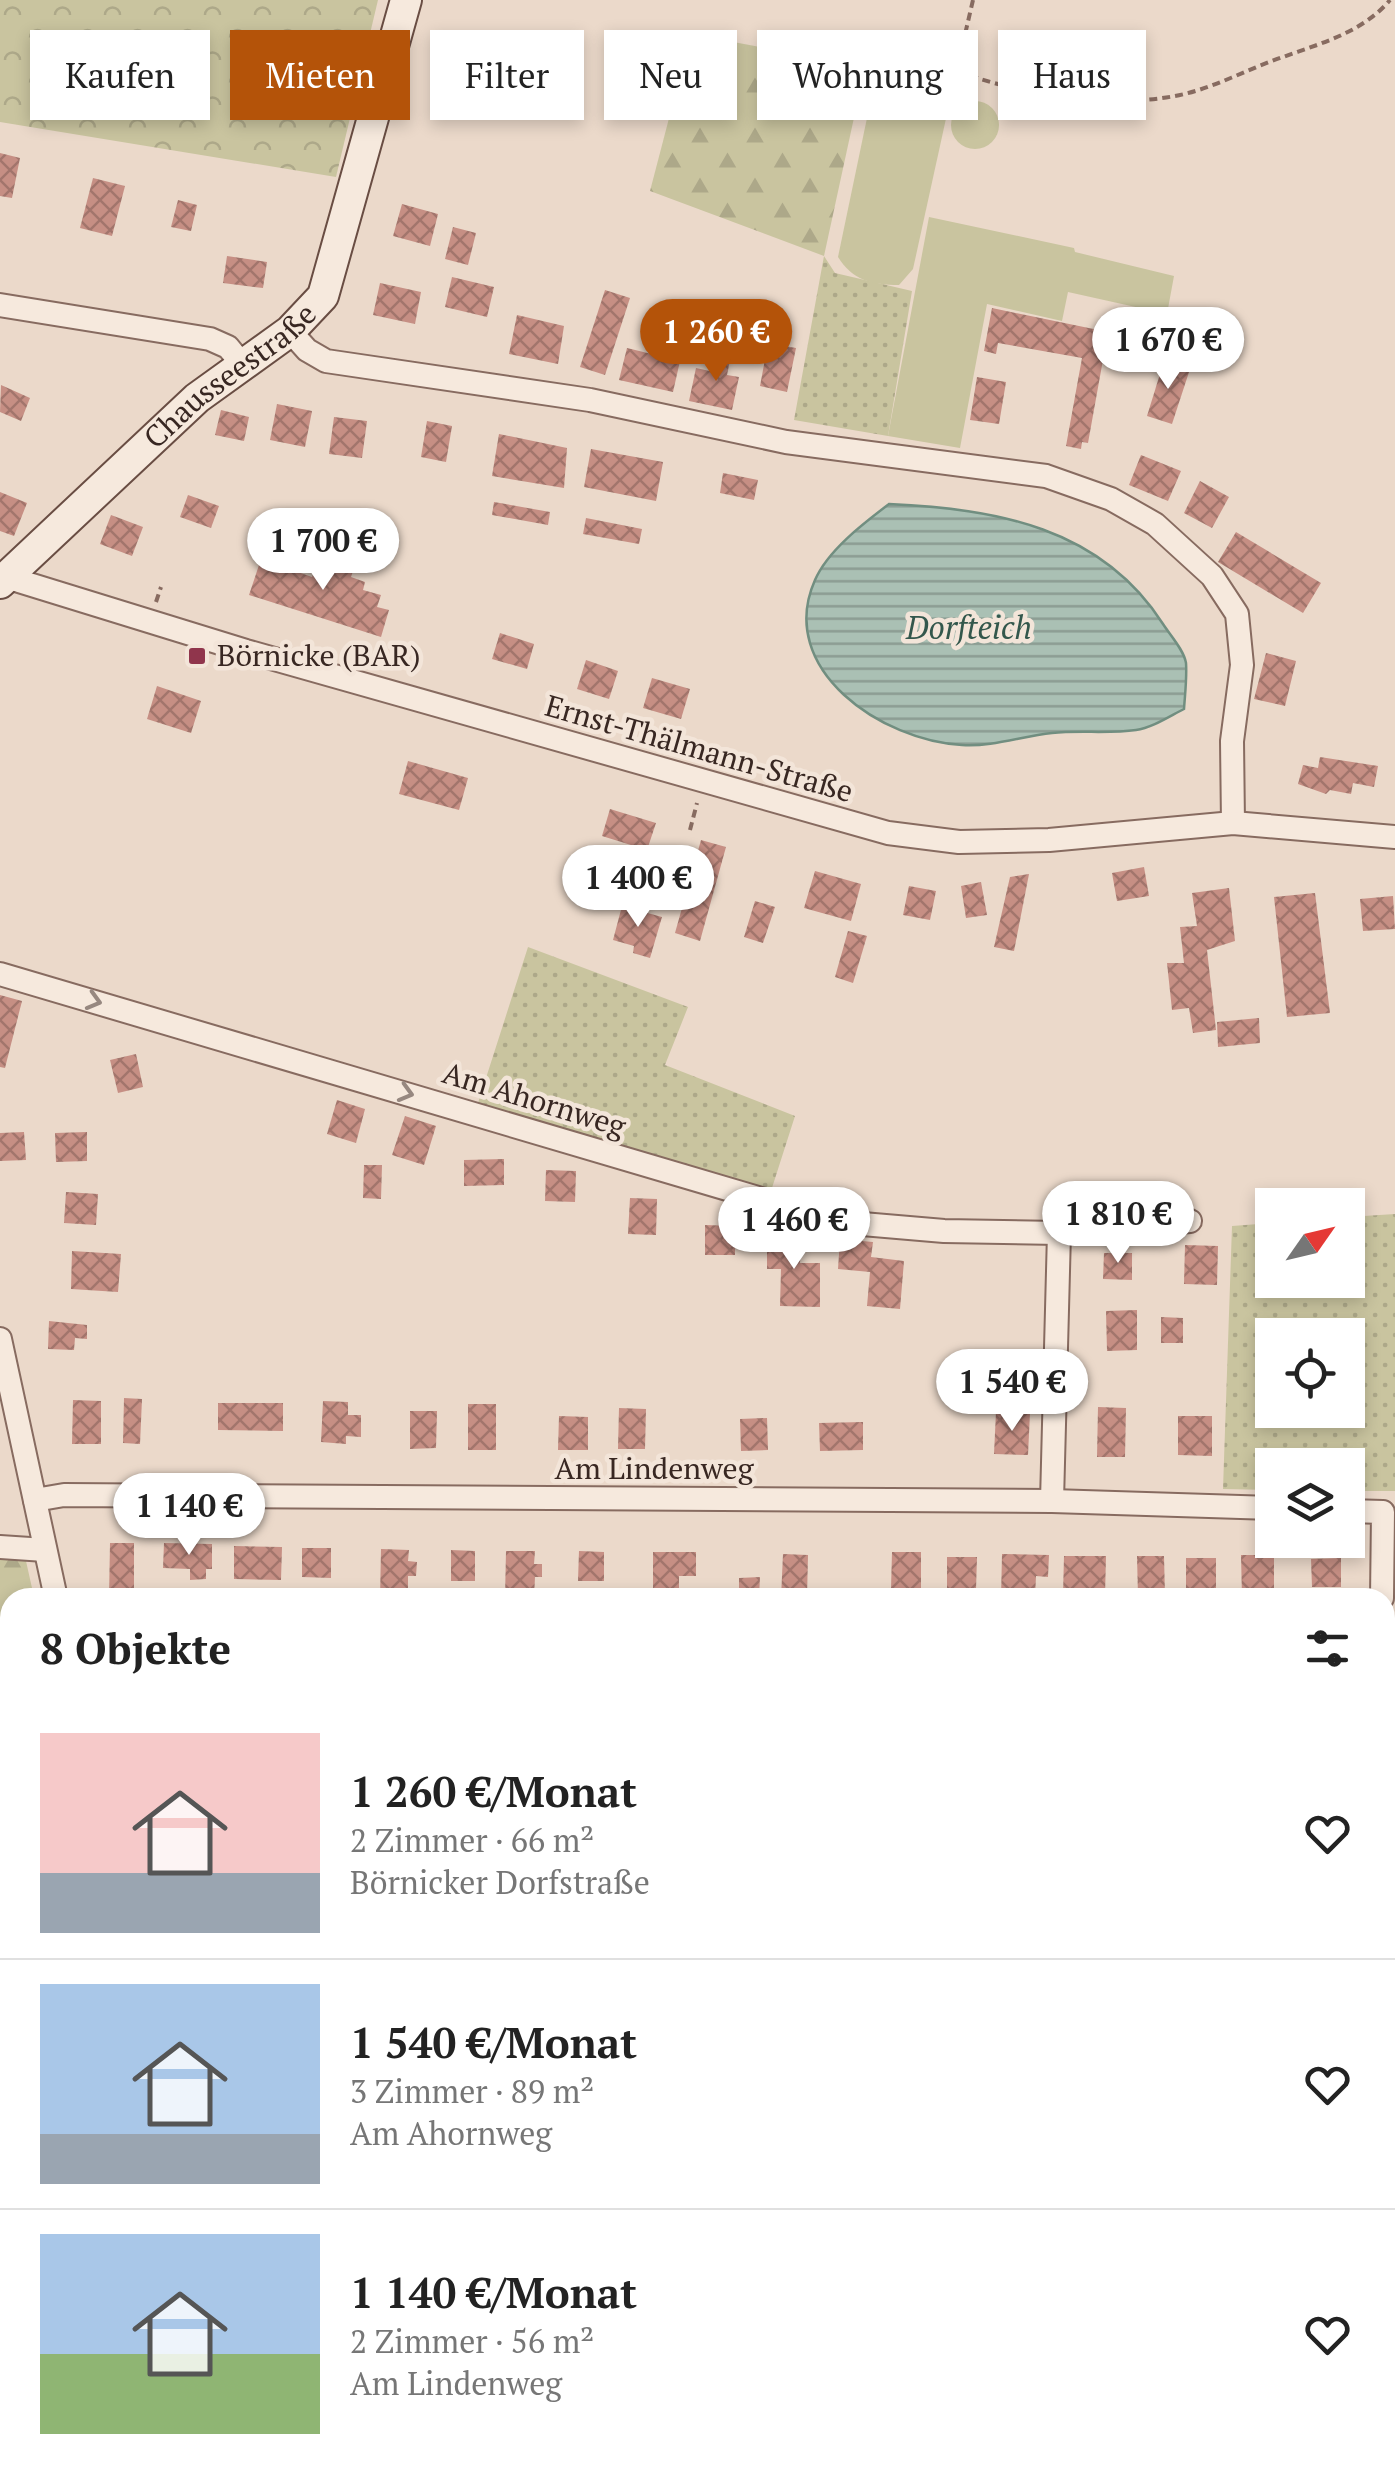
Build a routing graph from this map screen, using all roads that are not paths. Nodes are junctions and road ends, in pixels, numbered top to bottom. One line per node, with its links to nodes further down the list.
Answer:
1 (406, 0): 3 (main road, Chausseestraße)
2 (0, 305): 4 (street)
3 (290, 331): 4 (main road, Chausseestraße); 6 (street)
4 (226, 350): 5 (main road, Chausseestraße)
5 (3, 580): 6 (street, Ernst-Thälmann-Straße)
6 (1233, 823): 7 (street, Ernst-Thälmann-Straße)
7 (1395, 837)
8 (0, 974): 10 (street, Am Ahornweg, one-way to 10)
9 (1190, 1221): 10 (street, Am Ahornweg)
10 (1059, 1233): 13 (street)
11 (0, 1339): 12 (street)
12 (35, 1500): 13 (street, Am Lindenweg); 17 (street)
13 (1052, 1502): 14 (street, Am Lindenweg)
14 (1255, 1508)
15 (1365, 1511): 19 (street)
16 (0, 1547): 17 (street)
17 (45, 1550): 18 (street)
18 (54, 1588)
19 (1382, 1588)

